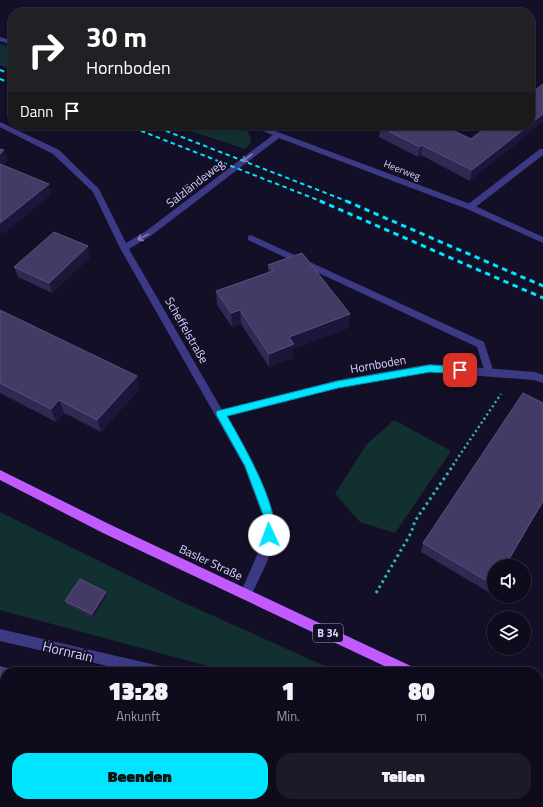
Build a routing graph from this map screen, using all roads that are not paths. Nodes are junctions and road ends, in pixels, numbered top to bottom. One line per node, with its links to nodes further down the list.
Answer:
1 (12, 130): 8 (street, Scheffelstraße)
2 (265, 130): 3 (street, Heerweg)
3 (278, 135): 5 (street, Heerweg); 8 (street, Salzländeweg, one-way to 8)
4 (543, 151): 5 (street)
5 (470, 207): 7 (street, Heerweg)
6 (251, 238): 9 (street)
7 (543, 240)
8 (124, 248): 11 (street, Scheffelstraße)
9 (490, 373): 10 (street, Hornboden); 11 (street, Hornboden)
10 (543, 379)
11 (221, 414): 13 (street, Scheffelstraße)
12 (0, 475): 13 (main road, Basler Straße / B 34)
13 (246, 594): 16 (main road, Basler Straße / B 34)
14 (0, 636): 15 (street, Hornrain)
15 (138, 667)
16 (400, 667)

